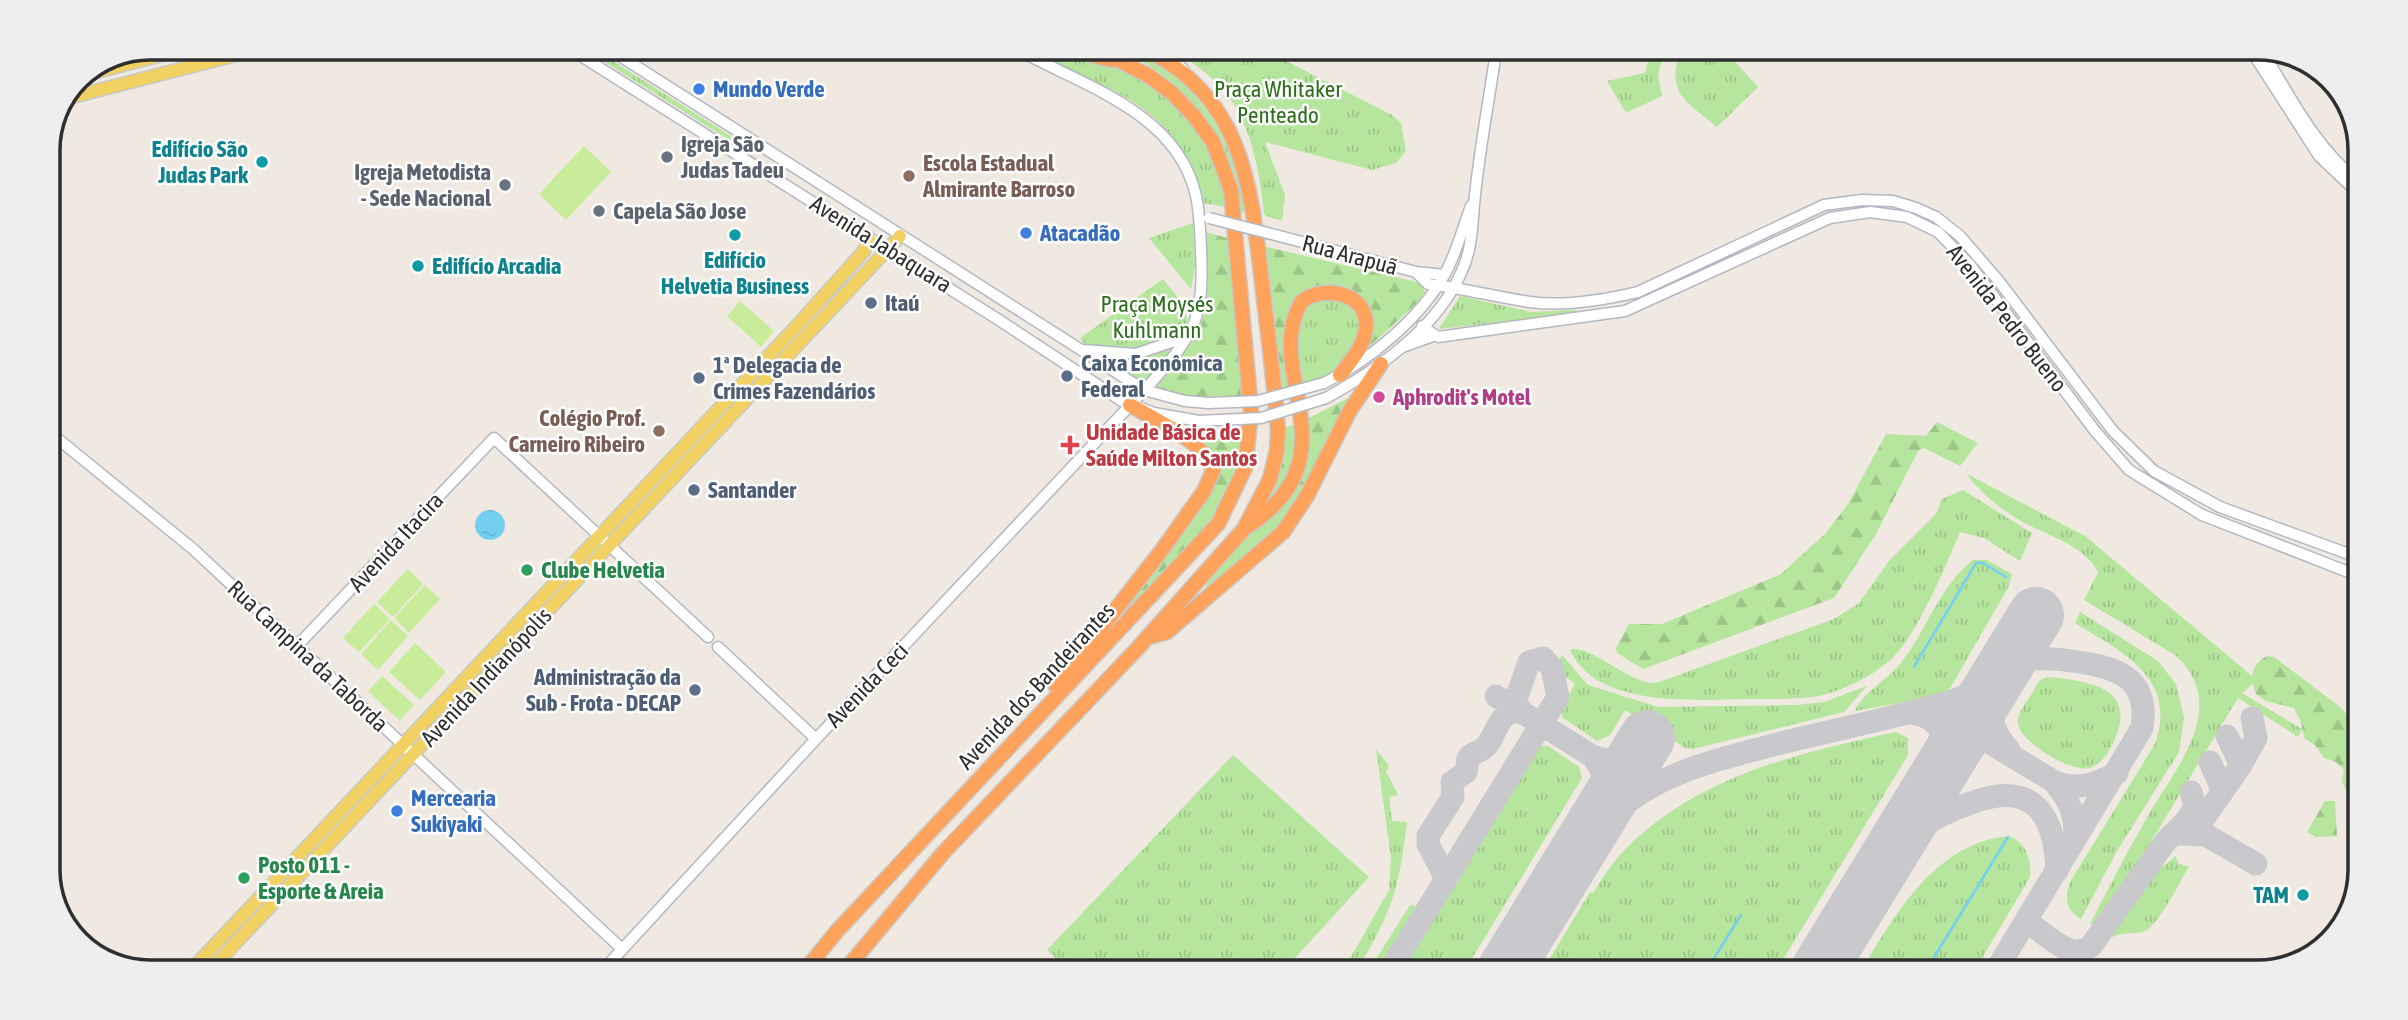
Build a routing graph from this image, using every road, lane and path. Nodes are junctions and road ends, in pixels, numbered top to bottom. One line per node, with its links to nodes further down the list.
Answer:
1 (142, 60): 16 (main road)
2 (191, 60): 15 (main road)
3 (216, 60): 15 (main road)
4 (588, 60): 20 (main road, Avenida Jabaquara)
5 (634, 60): 19 (main road, Avenida Jabaquara)
6 (1037, 60): 24 (main road)
7 (1111, 60): 14 (highway)
8 (1119, 60): 14 (highway)
9 (1162, 60): 17 (highway, Avenida dos Bandeirantes)
10 (1173, 60): 17 (main road)
11 (1495, 60): 23 (main road)
12 (2257, 60): 22 (main road)
13 (2268, 61): 21 (main road)
14 (1127, 64): 54 (highway, Avenida dos Bandeirantes)
15 (193, 66): 18 (main road)
16 (112, 69)
17 (1191, 79): 47 (highway, Avenida dos Bandeirantes)
18 (78, 96)
19 (778, 158): 20 (main road); 25 (main road, Avenida Jabaquara)
20 (750, 162): 26 (main road, Avenida Jabaquara)
21 (2348, 173)
22 (2348, 184)
23 (1475, 196): 28 (main road, Avenida Jabaquara); 29 (main road, Avenida Jabaquara)
24 (1204, 217): 29 (main road, Rua Arapuã, bridge); 36 (main road)
25 (900, 236): 27 (main road, Avenida Indianópolis); 33 (main road, Avenida Jabaquara)
26 (869, 238): 27 (main road, Avenida Jabaquara); 48 (main road, Avenida Indianópolis)
27 (888, 248): 35 (main road, Avenida Jabaquara); 49 (main road, Avenida Indianópolis)
28 (1461, 274): 30 (main road, Avenida Jabaquara); 31 (main road)
29 (1441, 280): 30 (main road, Rua Arapuã); 32 (main road, Avenida Jabaquara)
30 (1454, 288): 31 (main road, Avenida Pedro Bueno); 34 (main road, Avenida Jabaquara)
31 (1488, 293): 45 (main road, Avenida Pedro Bueno)
32 (1426, 301): 34 (main road); 41 (main road, Avenida Jabaquara)
33 (1031, 317): 35 (main road); 38 (main road, Avenida Jabaquara)
34 (1422, 326): 37 (main road); 39 (main road, Avenida Jabaquara)
35 (1011, 327): 43 (main road, Avenida Jabaquara)
36 (1189, 336): 38 (main road); 42 (main road, Avenida Ceci)
37 (1433, 336): 39 (main road, Avenida Pedro Bueno); 46 (main road, Avenida Pedro Bueno)
38 (1081, 349): 42 (main road, Avenida Jabaquara)
39 (1397, 349): 40 (main road, Avenida Jabaquara)
40 (1381, 363): 43 (main road, Avenida Jabaquara, bridge); 52 (highway)
41 (1340, 375): 42 (main road, Avenida Jabaquara, bridge); 47 (highway)
42 (1144, 390): 43 (main road, Avenida Ceci)
43 (1130, 405): 54 (highway); 55 (main road, Avenida Ceci)
44 (60, 441): 53 (main road, Rua Campina da Taborda)
45 (2173, 484): 46 (main road); 50 (main road, Avenida Pedro Bueno)
46 (2168, 495): 51 (main road, Avenida Pedro Bueno)
47 (1244, 529): 52 (highway, Avenida dos Bandeirantes)
48 (596, 535): 49 (main road); 53 (main road, Avenida Itacira); 56 (main road, Avenida Indianópolis)
49 (607, 545): 55 (main road); 57 (main road, Avenida Indianópolis)
50 (2348, 554)
51 (2348, 572)
52 (1148, 637): 63 (highway, Avenida dos Bandeirantes)
53 (297, 646): 56 (main road, Rua Campina da Taborda)
54 (1030, 725): 62 (highway, Avenida dos Bandeirantes)
55 (816, 739): 58 (main road, Avenida Ceci)
56 (402, 744): 57 (main road, Rua Campina da Taborda); 59 (main road, Avenida Indianópolis)
57 (414, 755): 58 (main road, Rua Campina da Taborda); 60 (main road, Avenida Indianópolis)
58 (622, 949): 61 (main road, Avenida Ceci)
59 (201, 960)
60 (220, 960)
61 (612, 960)
62 (814, 960)
63 (854, 960)

